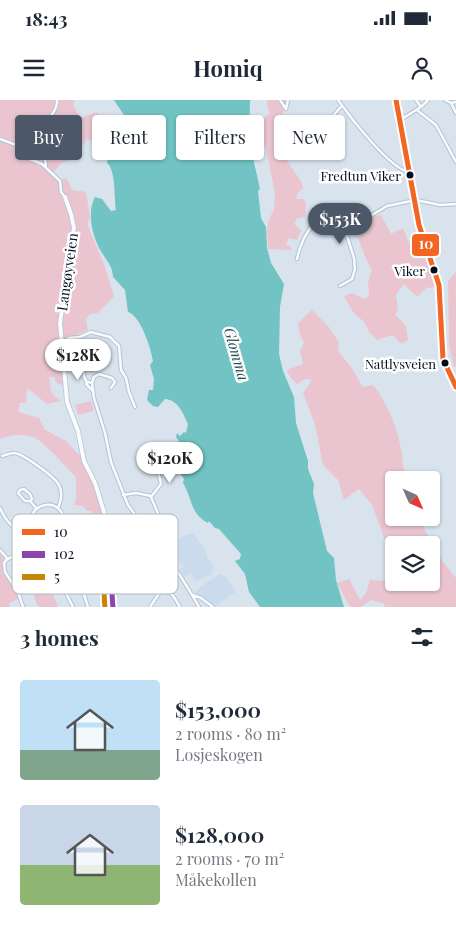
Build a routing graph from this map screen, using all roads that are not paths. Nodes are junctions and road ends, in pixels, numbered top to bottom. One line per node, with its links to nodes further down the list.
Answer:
1 (57, 100): 20 (street)
2 (280, 100): 8 (street)
3 (338, 100): 11 (street)
4 (396, 100): 17 (main road)
5 (416, 100): 12 (street)
6 (428, 100): 12 (street)
7 (444, 100): 10 (street)
8 (288, 101): 13 (street)
9 (456, 102): 10 (street)
10 (451, 103): 15 (street)
11 (342, 106): 16 (street); 21 (street)
12 (421, 107): 14 (street)
13 (288, 110)
14 (417, 110): 17 (street); 19 (street)
15 (456, 113)
16 (333, 115)
17 (400, 120): 21 (main road)
18 (0, 139): 20 (street)
19 (456, 162)
20 (46, 168): 22 (street)
21 (409, 172): 23 (main road)
22 (65, 197): 28 (main road, Langøyveien)
23 (414, 200): 24 (street); 25 (street); 32 (main road)
24 (456, 204)
25 (340, 209): 26 (street); 27 (street)
26 (297, 259)
27 (340, 286)
28 (62, 343): 35 (street); 46 (main road, Langøyveien)
29 (82, 344): 30 (street)
30 (87, 382): 31 (street); 34 (street)
31 (92, 383): 33 (street); 34 (street)
32 (456, 386)
33 (111, 388)
34 (93, 391): 38 (street)
35 (135, 408)
36 (2, 456): 42 (street)
37 (159, 459): 39 (street)
38 (123, 495): 39 (street); 47 (street)
39 (151, 497): 48 (street)
40 (30, 501): 40 (street); 43 (street)
41 (0, 508): 49 (street)
42 (58, 508): 43 (street); 45 (street)
43 (37, 509): 44 (street)
44 (34, 514)
45 (63, 514)
46 (105, 514)
47 (134, 514)
48 (158, 514)
49 (12, 526)
50 (0, 550): 52 (street)
51 (12, 556): 52 (street)
52 (7, 558): 54 (street)
53 (178, 573): 61 (street)
54 (12, 582)
55 (19, 594): 62 (street)
56 (66, 594): 63 (street)
57 (83, 594): 64 (street)
58 (112, 594): 65 (main road, Langøyveien)
59 (159, 594): 66 (street)
60 (171, 594): 67 (street)
61 (192, 594): 68 (street); 69 (street)
62 (23, 607)
63 (73, 607)
64 (88, 607)
65 (113, 607)
66 (150, 607)
67 (180, 607)
68 (199, 607)
69 (214, 607)

